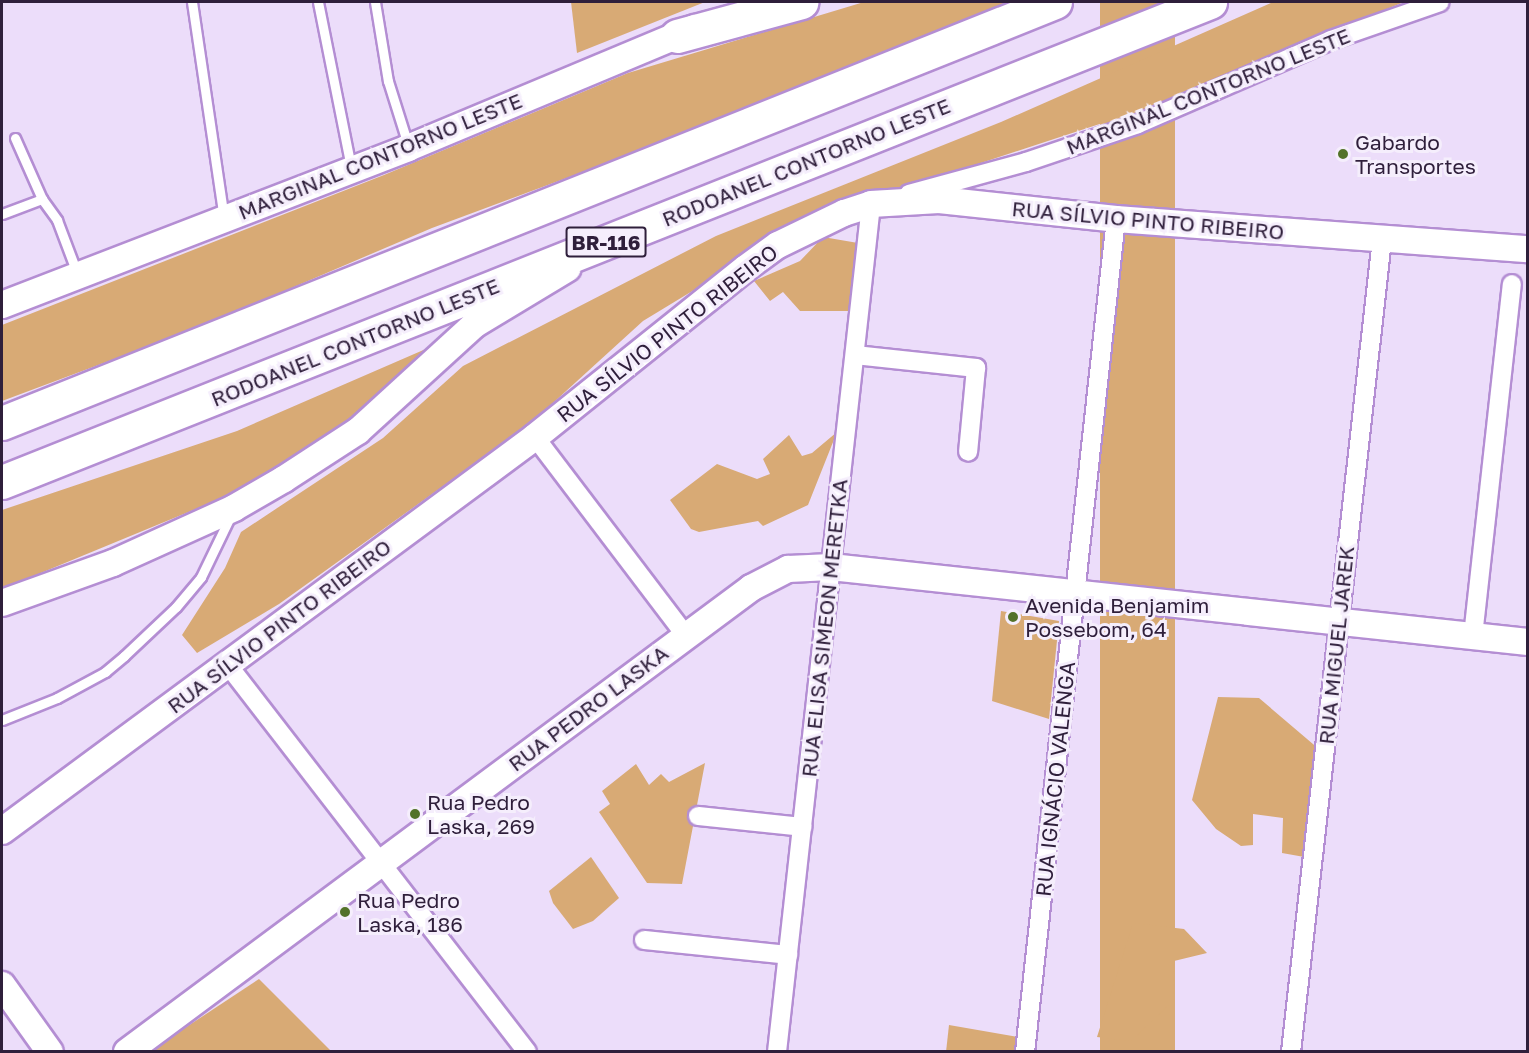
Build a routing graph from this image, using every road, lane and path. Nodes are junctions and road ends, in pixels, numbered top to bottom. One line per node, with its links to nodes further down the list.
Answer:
1 (192, 2): 16 (lane)
2 (318, 2): 12 (lane)
3 (375, 2): 11 (lane)
4 (757, 2): 9 (street, MARGINAL CONTORNO LESTE)
5 (801, 2): 9 (highway)
6 (1055, 2): 25 (highway, BR-116)
7 (1210, 2): 18 (highway, RODOANEL CONTORNO LESTE / BR-116)
8 (1440, 2): 14 (street, MARGINAL CONTORNO LESTE)
9 (677, 36): 11 (street, MARGINAL CONTORNO LESTE)
10 (15, 138): 13 (lane)
11 (408, 148): 12 (street, MARGINAL CONTORNO LESTE)
12 (351, 170): 16 (street, MARGINAL CONTORNO LESTE)
13 (42, 199): 15 (lane); 21 (lane)
14 (871, 204): 17 (street, RUA SÍLVIO PINTO RIBEIRO); 24 (street, RUA ELISA SIMEON MERETKA); 26 (street, RUA SÍLVIO PINTO RIBEIRO)
15 (2, 214)
16 (224, 218): 21 (street, MARGINAL CONTORNO LESTE)
17 (1116, 219): 19 (street, RUA SÍLVIO PINTO RIBEIRO); 31 (street, RUA IGNÁCIO VALENGA)
18 (625, 234): 28 (highway, RODOANEL CONTORNO LESTE / BR-116); 29 (street)
19 (1382, 239): 20 (street, RUA SÍLVIO PINTO RIBEIRO); 33 (street, RUA MIGUEL JAREK)
20 (1527, 249)
21 (77, 276): 23 (street, MARGINAL CONTORNO LESTE)
22 (1512, 284): 35 (street)
23 (2, 305)
24 (855, 356): 27 (street); 30 (street, RUA ELISA SIMEON MERETKA)
25 (2, 423)
26 (535, 437): 34 (street); 37 (street, RUA SÍLVIO PINTO RIBEIRO)
27 (968, 452)
28 (2, 482)
29 (234, 508): 32 (street); 38 (lane)
30 (831, 567): 31 (street, RUA PEDRO LASKA); 34 (street, RUA PEDRO LASKA); 40 (street, RUA ELISA SIMEON MERETKA)
31 (1076, 594): 33 (street, RUA PEDRO LASKA); 50 (street, RUA IGNÁCIO VALENGA)
32 (2, 603)
33 (1339, 622): 35 (street, RUA PEDRO LASKA); 51 (street, RUA MIGUEL JAREK)
34 (686, 636): 42 (street, RUA PEDRO LASKA)
35 (1473, 636): 36 (street, RUA PEDRO LASKA)
36 (1527, 642)
37 (228, 665): 41 (street, RUA SÍLVIO PINTO RIBEIRO); 42 (street)
38 (2, 720)
39 (698, 816): 40 (street)
40 (802, 827): 44 (street, RUA ELISA SIMEON MERETKA)
41 (2, 831)
42 (380, 863): 46 (street); 48 (street, RUA PEDRO LASKA)
43 (644, 940): 44 (street)
44 (788, 955): 49 (street, RUA ELISA SIMEON MERETKA)
45 (2, 985): 47 (street)
46 (522, 1050)
47 (50, 1052)
48 (126, 1052)
49 (777, 1052)
50 (1025, 1052)
51 (1291, 1052)

